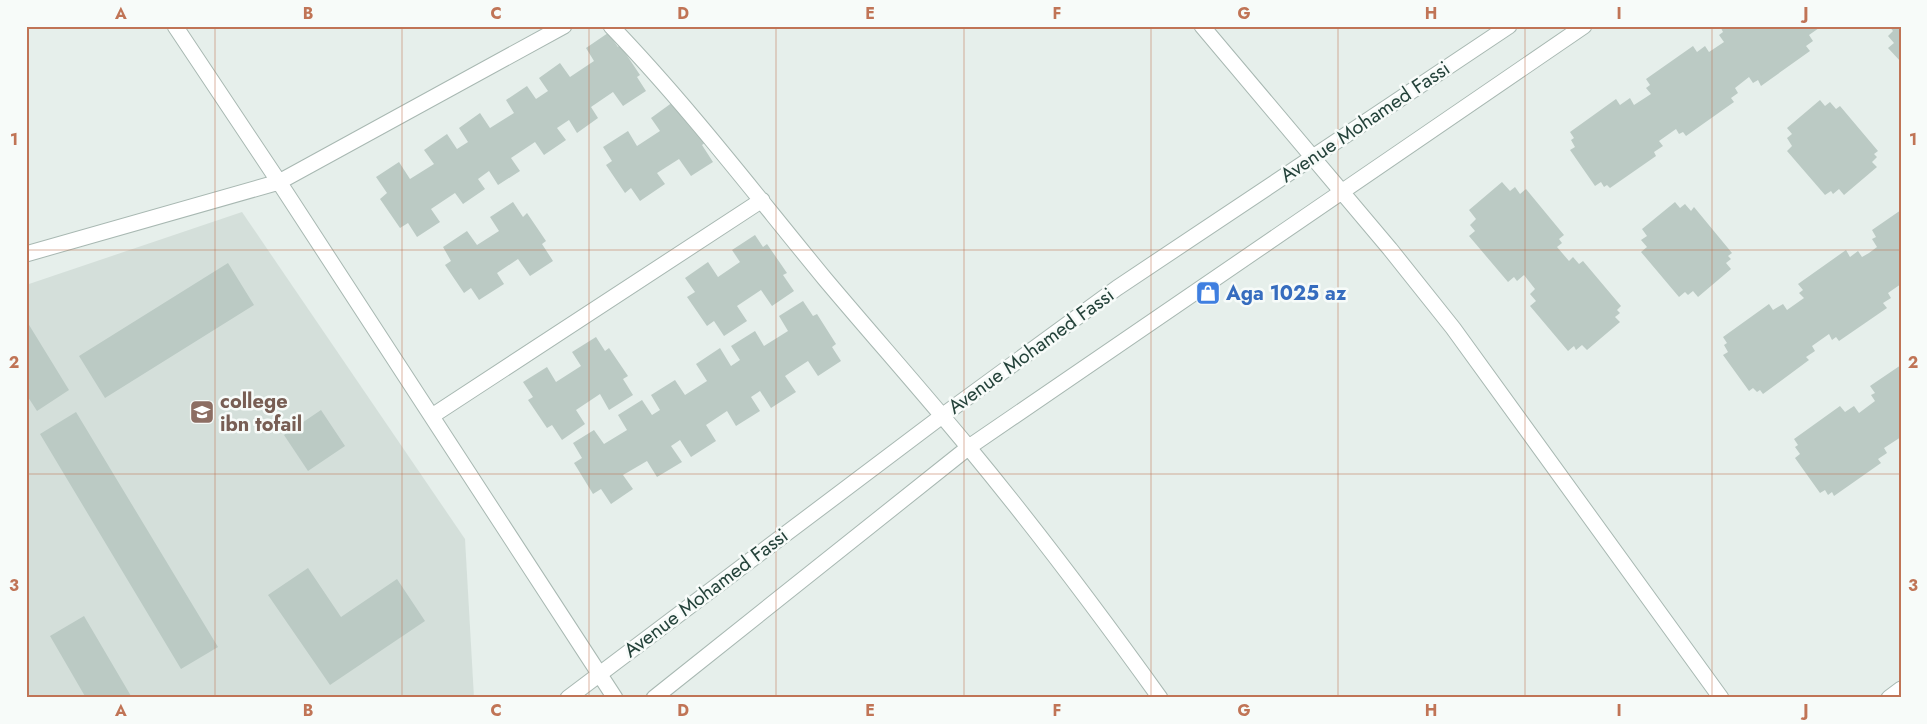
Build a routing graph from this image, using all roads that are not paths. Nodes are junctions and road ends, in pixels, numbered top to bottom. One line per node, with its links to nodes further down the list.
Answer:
1 (175, 26): 9 (street)
2 (564, 26): 9 (street)
3 (611, 26): 11 (street)
4 (1202, 26): 8 (street)
5 (1509, 26): 7 (street, Avenue Mohamed Fassi)
6 (1584, 26): 10 (street, Avenue Mohamed Fassi)
7 (1490, 31): 8 (street, Avenue Mohamed Fassi)
8 (1313, 158): 10 (street); 14 (street, Avenue Mohamed Fassi)
9 (279, 182): 12 (street); 13 (street)
10 (1342, 192): 15 (street, Avenue Mohamed Fassi); 22 (street)
11 (762, 200): 13 (street); 14 (street)
12 (26, 254)
13 (432, 416): 16 (street)
14 (942, 416): 15 (street); 16 (street, Avenue Mohamed Fassi)
15 (969, 448): 20 (street, Avenue Mohamed Fassi); 21 (street)
16 (600, 674): 18 (street, Avenue Mohamed Fassi); 19 (street)
17 (1901, 689): 23 (street)
18 (568, 698)
19 (615, 698)
20 (654, 698)
21 (1160, 698)
22 (1722, 698)
23 (1889, 698)

